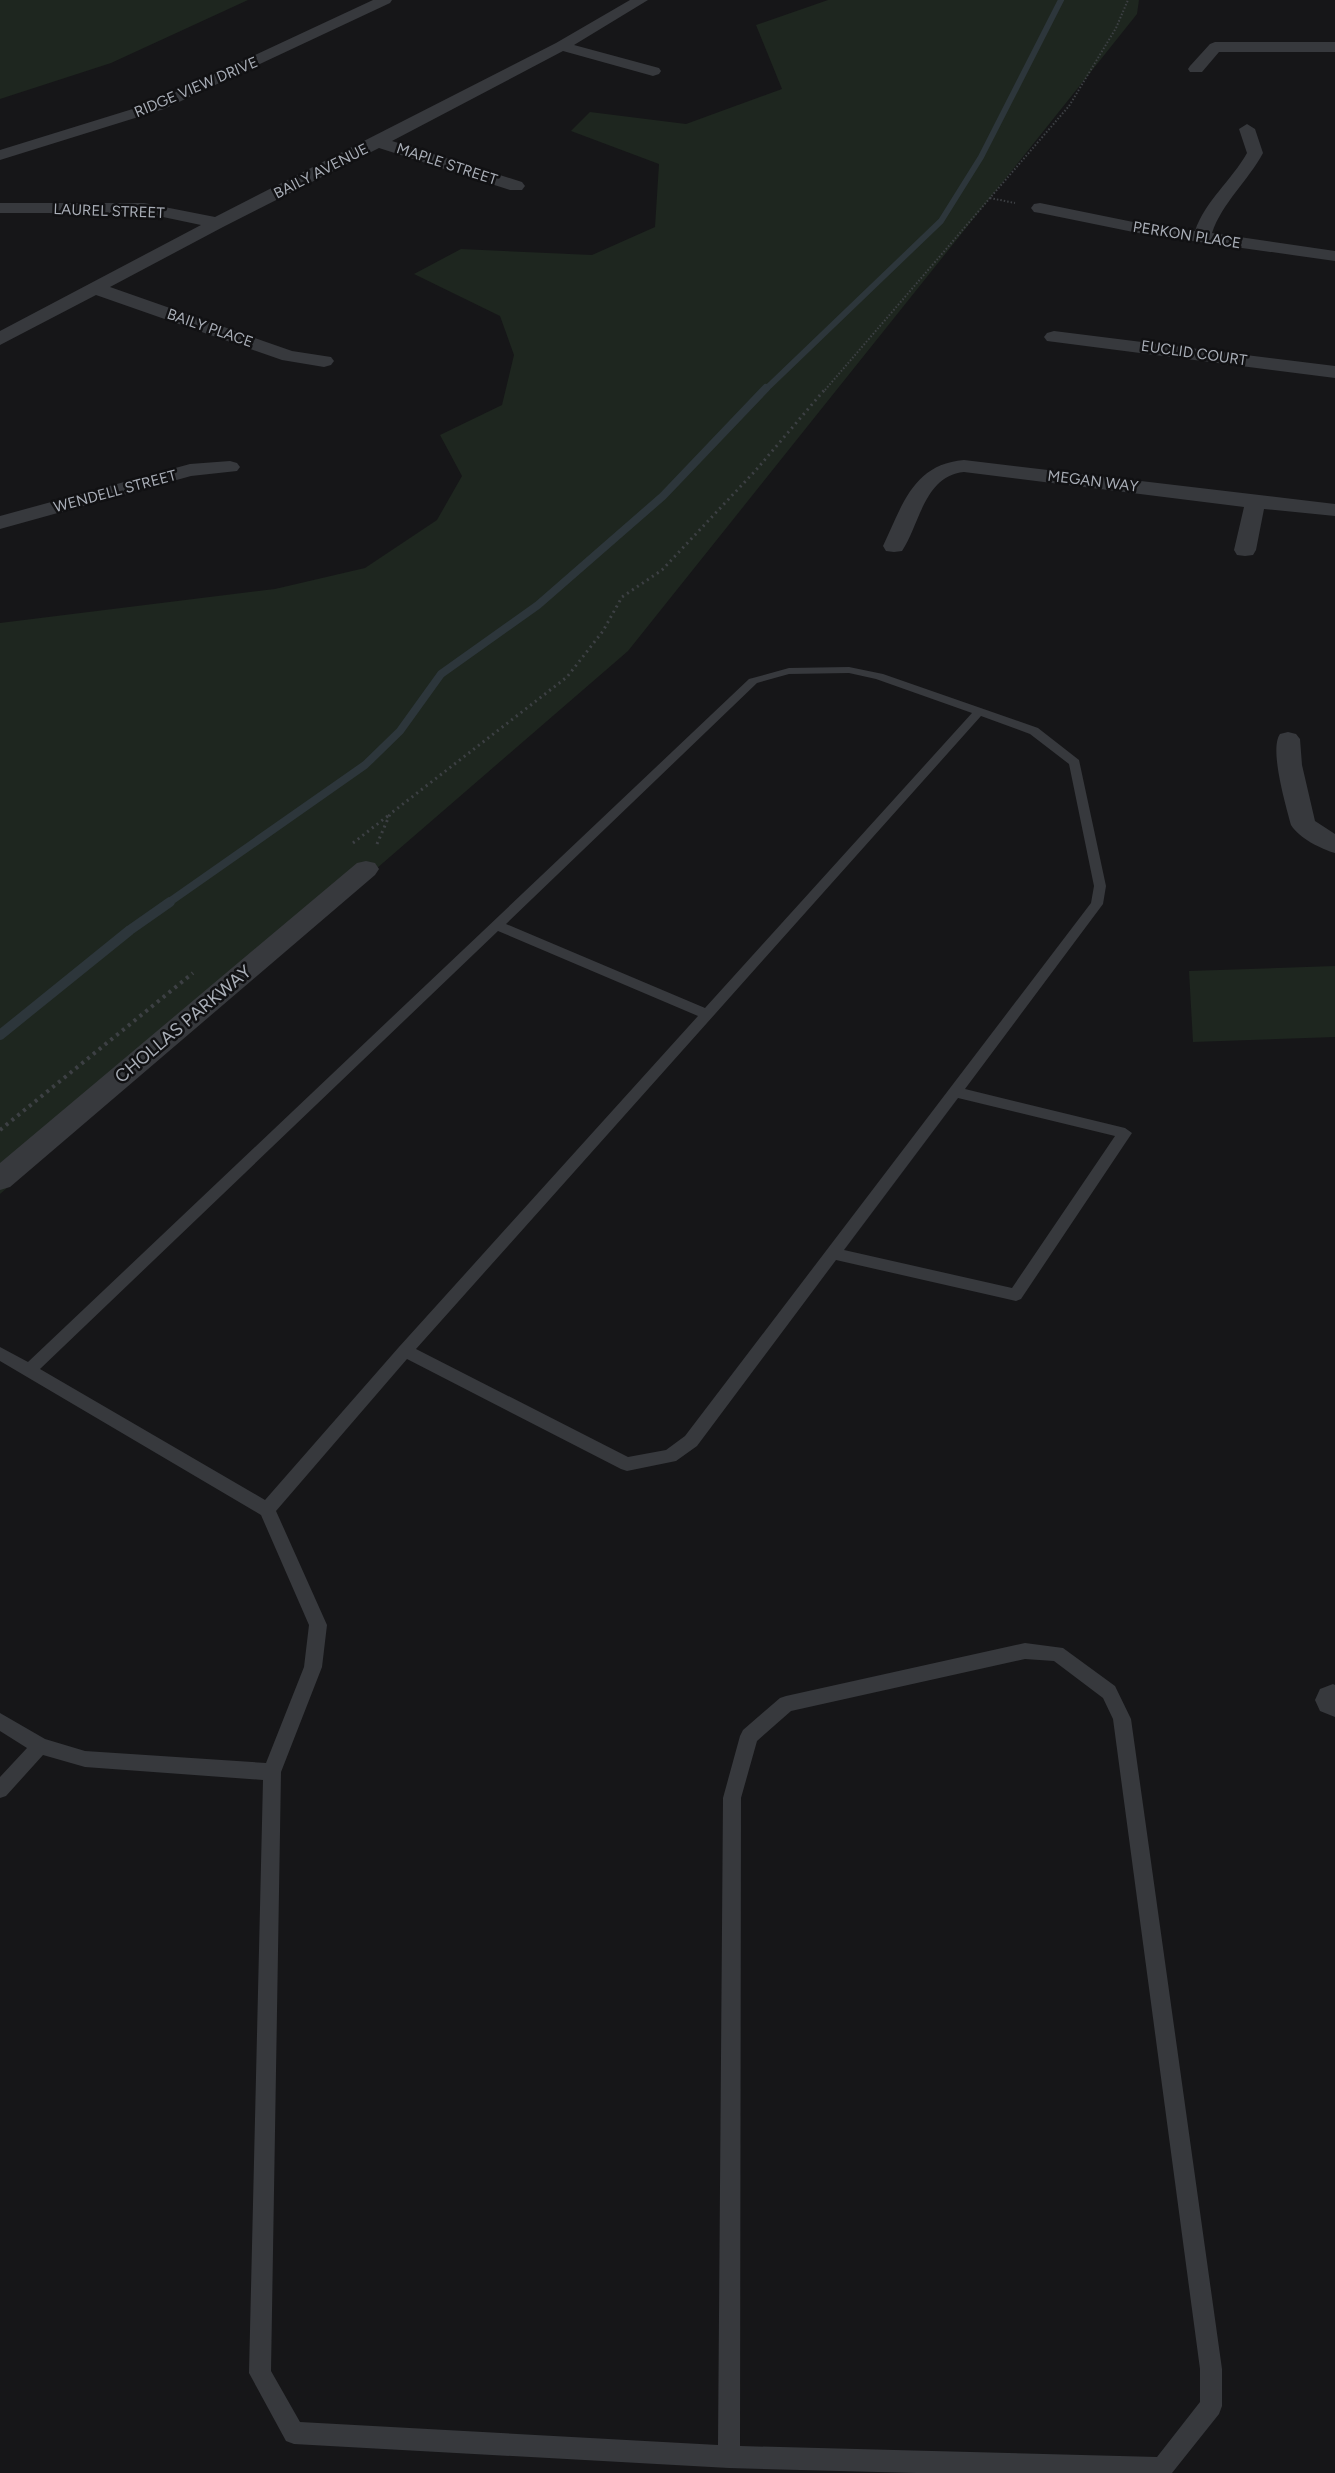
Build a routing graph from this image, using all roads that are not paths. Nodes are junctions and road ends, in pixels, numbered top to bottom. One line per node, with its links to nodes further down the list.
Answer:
1 (385, 0): 9 (street, RIDGE VIEW DRIVE)
2 (641, 0): 3 (street, BAILY AVENUE)
3 (561, 46): 6 (street); 8 (street, BAILY AVENUE)
4 (1335, 47): 5 (street)
5 (1196, 69)
6 (653, 71)
7 (1247, 129): 14 (street)
8 (378, 142): 10 (street, MAPLE STREET); 13 (street, BAILY AVENUE)
9 (0, 155)
10 (516, 186)
11 (1040, 207): 14 (street, PERKON PLACE)
12 (0, 208): 13 (street, LAUREL STREET)
13 (217, 223): 16 (street, BAILY AVENUE)
14 (1202, 237): 15 (street, PERKON PLACE)
15 (1335, 256)
16 (97, 289): 18 (street, BAILY AVENUE); 19 (street, BAILY PLACE)
17 (1054, 337): 20 (street, EUCLID COURT)
18 (0, 339)
19 (324, 361)
20 (1335, 372)
21 (231, 467): 24 (street, WENDELL STREET)
22 (1255, 503): 23 (street, MEGAN WAY); 25 (street, MEGAN WAY); 26 (street)
23 (1335, 510)
24 (0, 523)
25 (894, 546)
26 (1245, 550)
27 (978, 713): 31 (lane); 32 (lane); 33 (lane)
28 (1288, 739): 29 (street)
29 (1335, 845)
30 (366, 869): 34 (street, CHOLLAS PARKWAY)
31 (496, 925): 32 (lane); 38 (lane)
32 (708, 1015): 36 (lane)
33 (955, 1092): 35 (lane); 35 (lane)
34 (0, 1179)
35 (834, 1254): 36 (lane)
36 (405, 1351): 39 (lane)
37 (0, 1353): 38 (lane)
38 (29, 1370): 39 (lane)
39 (267, 1510): 42 (lane)
40 (0, 1721): 41 (lane)
41 (40, 1746): 42 (lane); 43 (lane)
42 (272, 1772): 44 (lane)
43 (0, 1790)
44 (729, 2457): 44 (lane)

